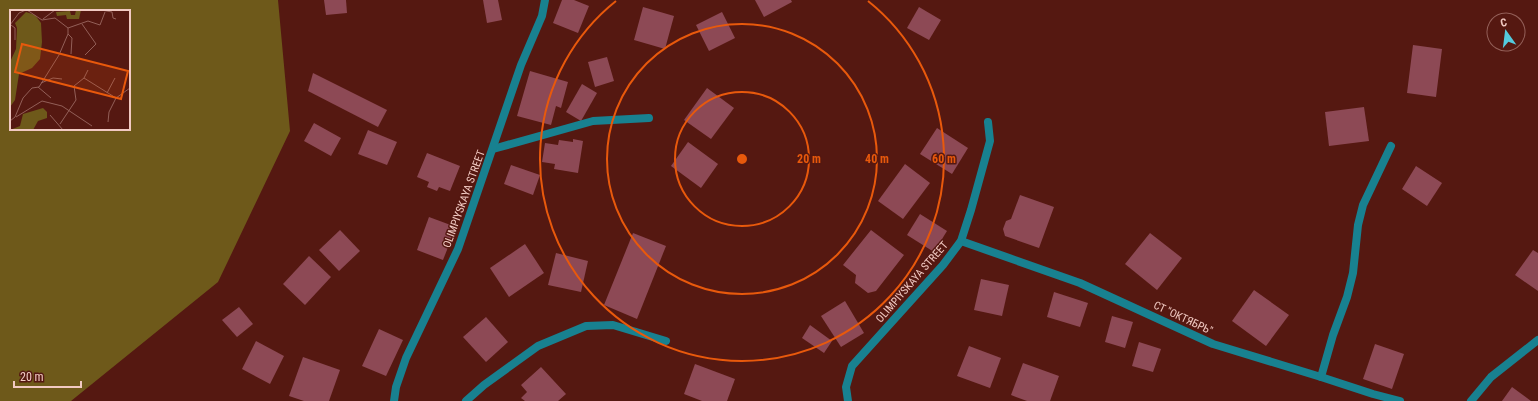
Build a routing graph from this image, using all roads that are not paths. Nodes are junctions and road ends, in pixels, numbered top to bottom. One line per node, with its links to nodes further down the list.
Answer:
1 (545, 0): 5 (street, OLIMPIYSKAYA STREET)
2 (649, 118): 5 (street)
3 (988, 122): 6 (street, OLIMPIYSKAYA STREET)
4 (1391, 146): 9 (street)
5 (493, 149): 10 (street, OLIMPIYSKAYA STREET)
6 (961, 241): 9 (street, СТ "ОКТЯБРЬ"); 12 (street, OLIMPIYSKAYA STREET)
7 (1538, 340): 14 (street)
8 (666, 341): 11 (street)
9 (1321, 377): 13 (street, СТ "ОКТЯБРЬ")
10 (394, 401)
11 (466, 401)
12 (848, 401)
13 (1400, 401)
14 (1471, 401)

